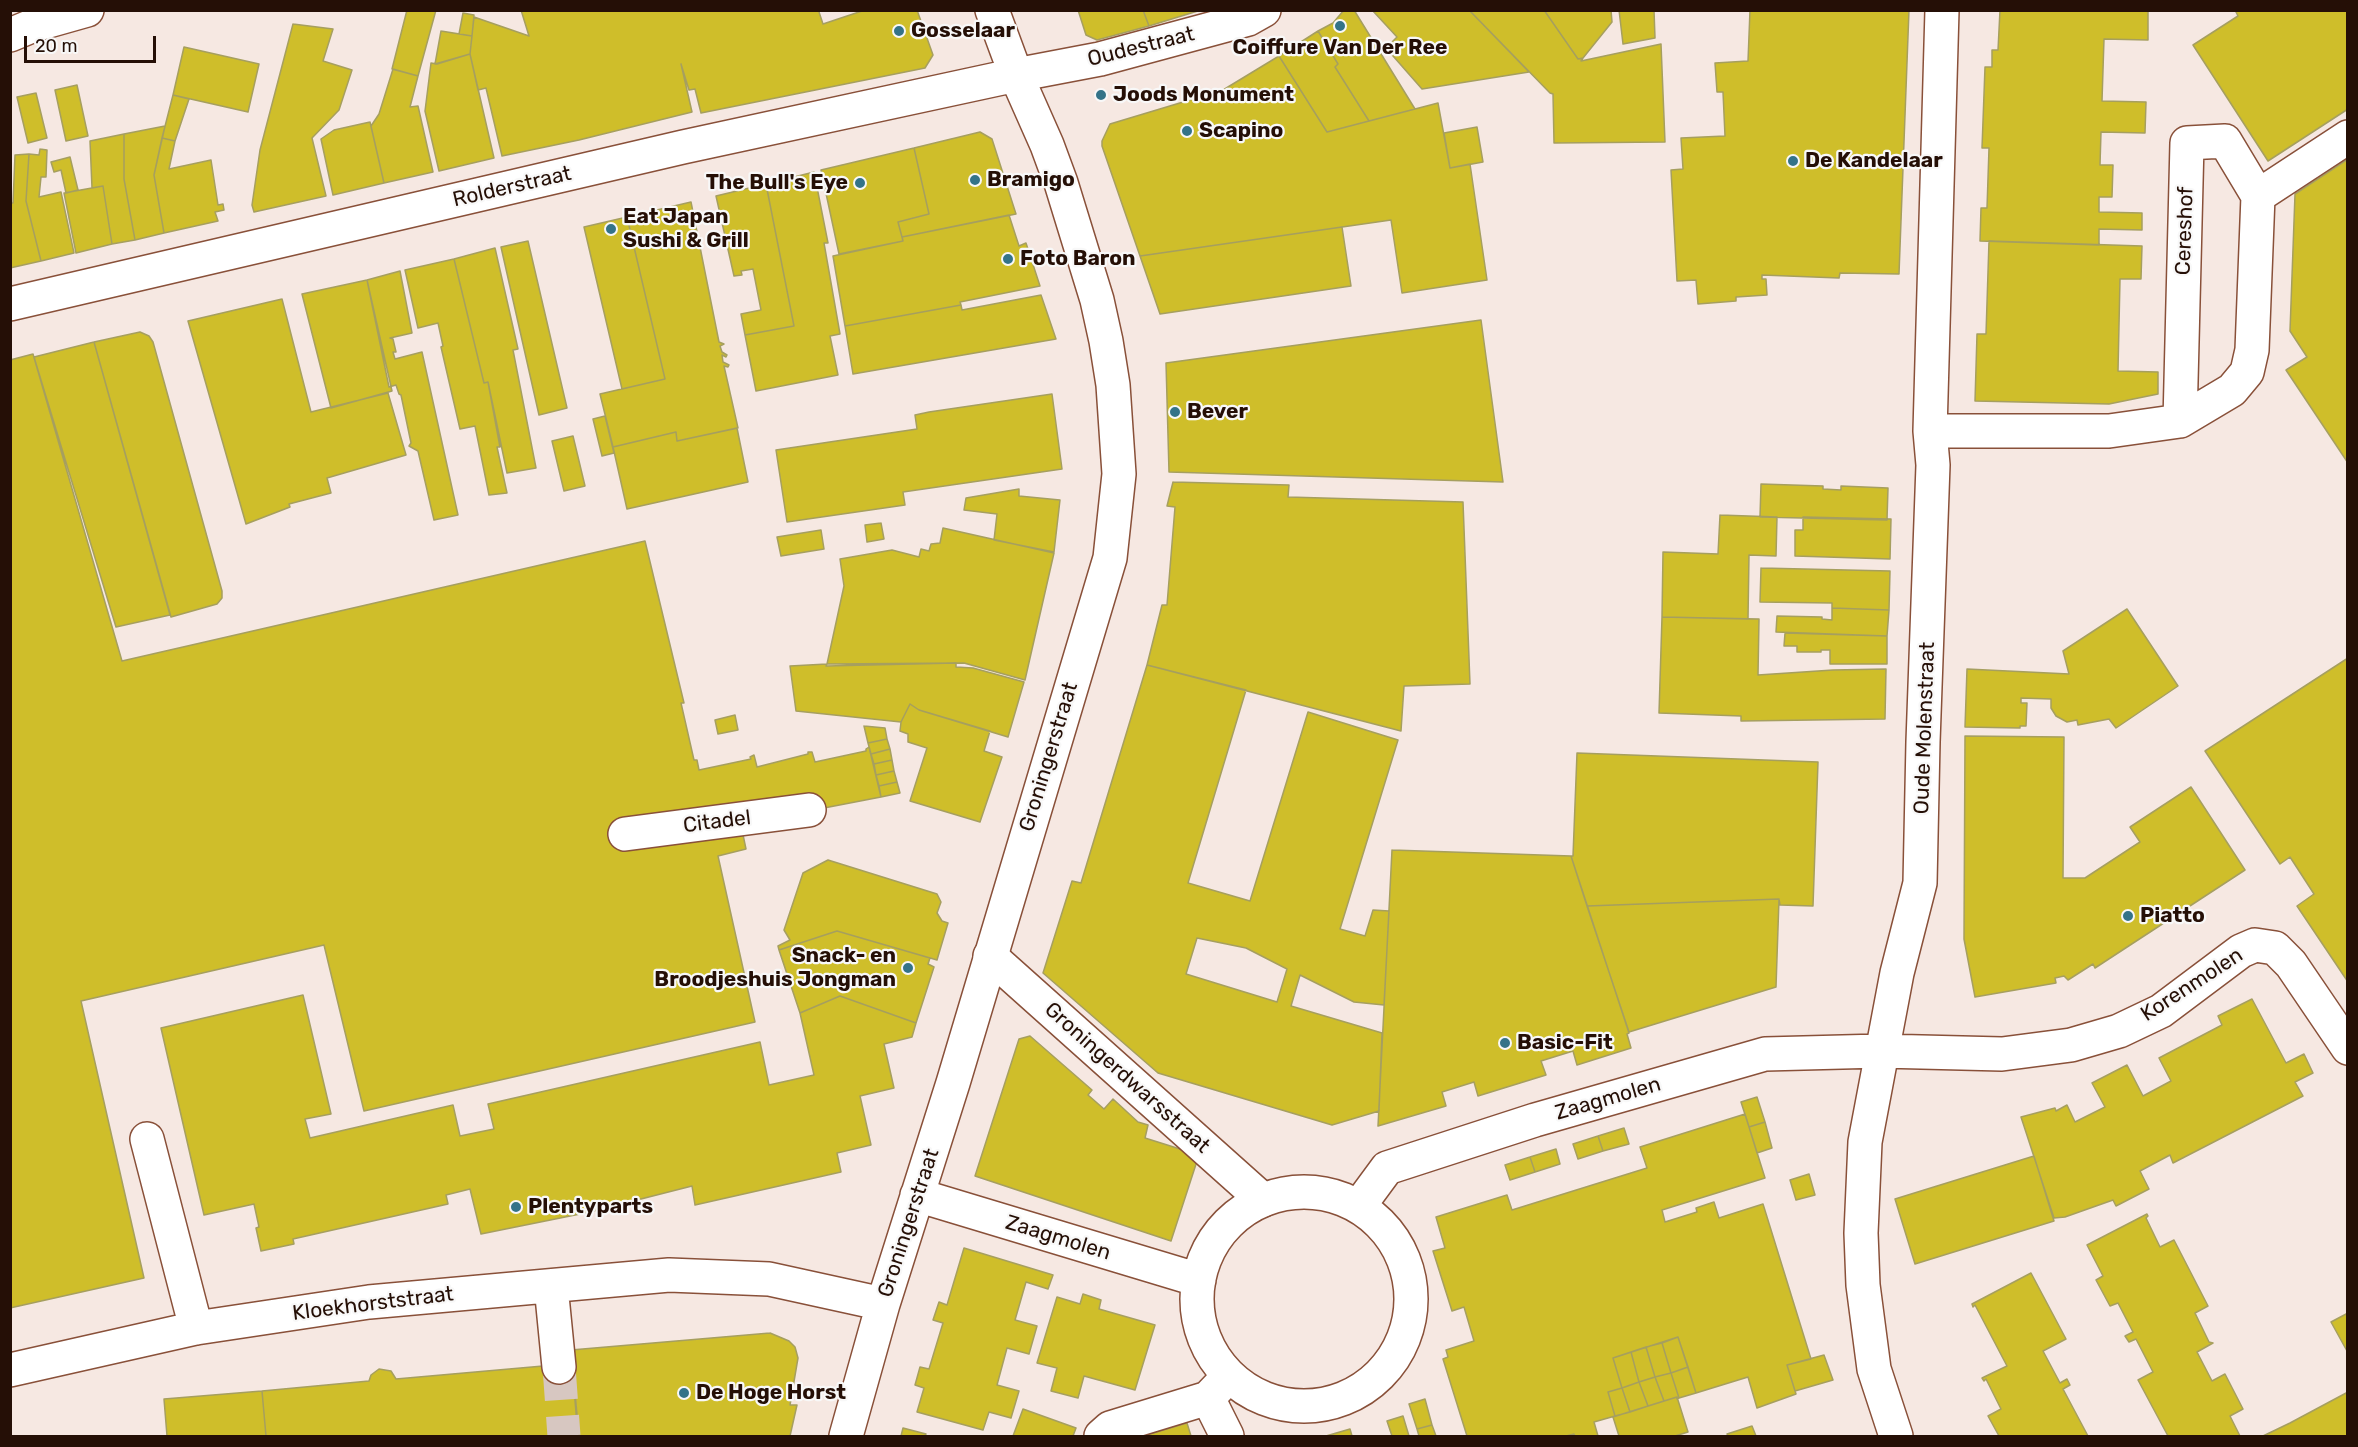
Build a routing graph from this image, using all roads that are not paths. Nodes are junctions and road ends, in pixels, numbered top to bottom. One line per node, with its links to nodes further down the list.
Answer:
1 (87, 10): 5 (street)
2 (992, 10): 6 (street, Groningerstraat)
3 (1264, 10): 6 (street, Oudestraat)
4 (1942, 10): 11 (street, Oude Molenstraat)
5 (10, 35)
6 (1016, 75): 9 (street, Rolderstraat); 14 (street, Groningerstraat)
7 (2348, 137): 8 (street)
8 (2258, 196): 10 (street); 10 (street, Cereshof)
9 (10, 304)
10 (2180, 421): 11 (street)
11 (1930, 431): 16 (street, Oude Molenstraat)
12 (808, 810): 13 (street, Citadel)
13 (625, 834)
14 (990, 956): 18 (street, Groningerstraat); 19 (street, Groningerdwarsstraat)
15 (2348, 1048): 16 (street, Korenmolen)
16 (1881, 1051): 20 (street, Zaagmolen); 31 (street, Oude Molenstraat)
17 (147, 1139): 24 (street)
18 (917, 1196): 21 (street, Zaagmolen); 23 (street, Groningerstraat)
19 (1263, 1200): 20 (street); 21 (street)
20 (1359, 1206): 27 (street)
21 (1198, 1280): 27 (street)
22 (551, 1286): 23 (street, Kloekhorststraat); 24 (street, Kloekhorststraat); 25 (street)
23 (883, 1304): 28 (street, Groningerstraat)
24 (196, 1328): 26 (street, Kloekhorststraat)
25 (559, 1367)
26 (10, 1370)
27 (1218, 1387): 29 (street); 30 (street)
28 (846, 1437)
29 (1101, 1437)
30 (1227, 1437)
31 (1896, 1437)

